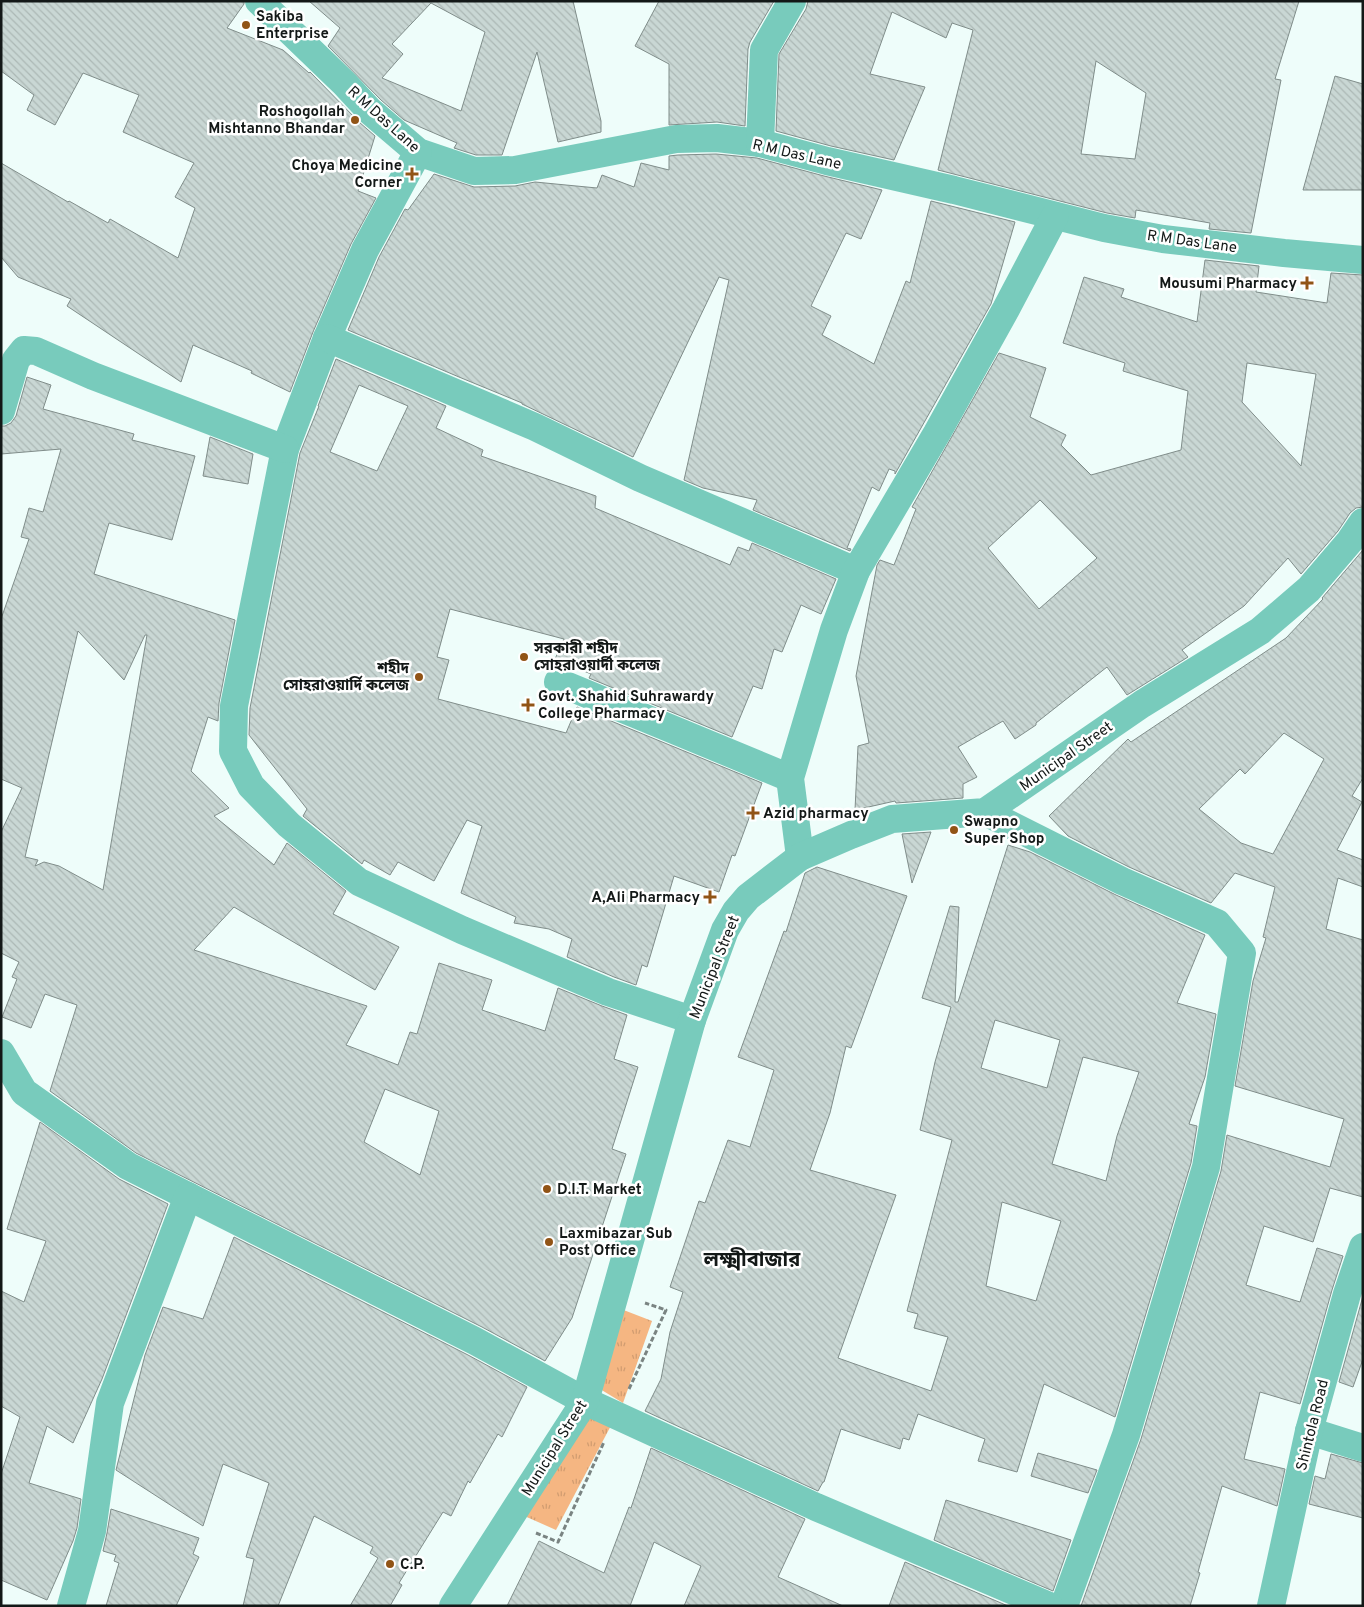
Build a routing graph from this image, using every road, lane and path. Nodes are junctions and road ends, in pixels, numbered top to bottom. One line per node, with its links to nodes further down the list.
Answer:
1 (259, 1): 4 (street, R M Das Lane)
2 (792, 1): 3 (street)
3 (760, 143): 4 (street, R M Das Lane); 5 (street, R M Das Lane)
4 (418, 152): 7 (street)
5 (1055, 216): 6 (street, R M Das Lane); 11 (street)
6 (1363, 260)
7 (327, 338): 9 (street); 11 (street)
8 (1, 410): 9 (street)
9 (285, 450): 16 (street)
10 (1363, 522): 14 (street, Municipal Street)
11 (856, 571): 13 (street)
12 (558, 682): 13 (street)
13 (790, 778): 15 (street)
14 (985, 812): 15 (street, Municipal Street); 26 (street)
15 (800, 857): 16 (street, Municipal Street)
16 (692, 1020): 20 (street, Municipal Street)
17 (1, 1053): 18 (street)
18 (188, 1196): 20 (street); 23 (street)
19 (1363, 1248): 21 (street, Shintola Road)
20 (585, 1401): 24 (street, Municipal Street); 25 (street)
21 (1309, 1431): 22 (street); 27 (street, Shintola Road)
22 (1363, 1448)
23 (71, 1606)
24 (453, 1606)
25 (1049, 1606)
26 (1064, 1606)
27 (1271, 1606)

